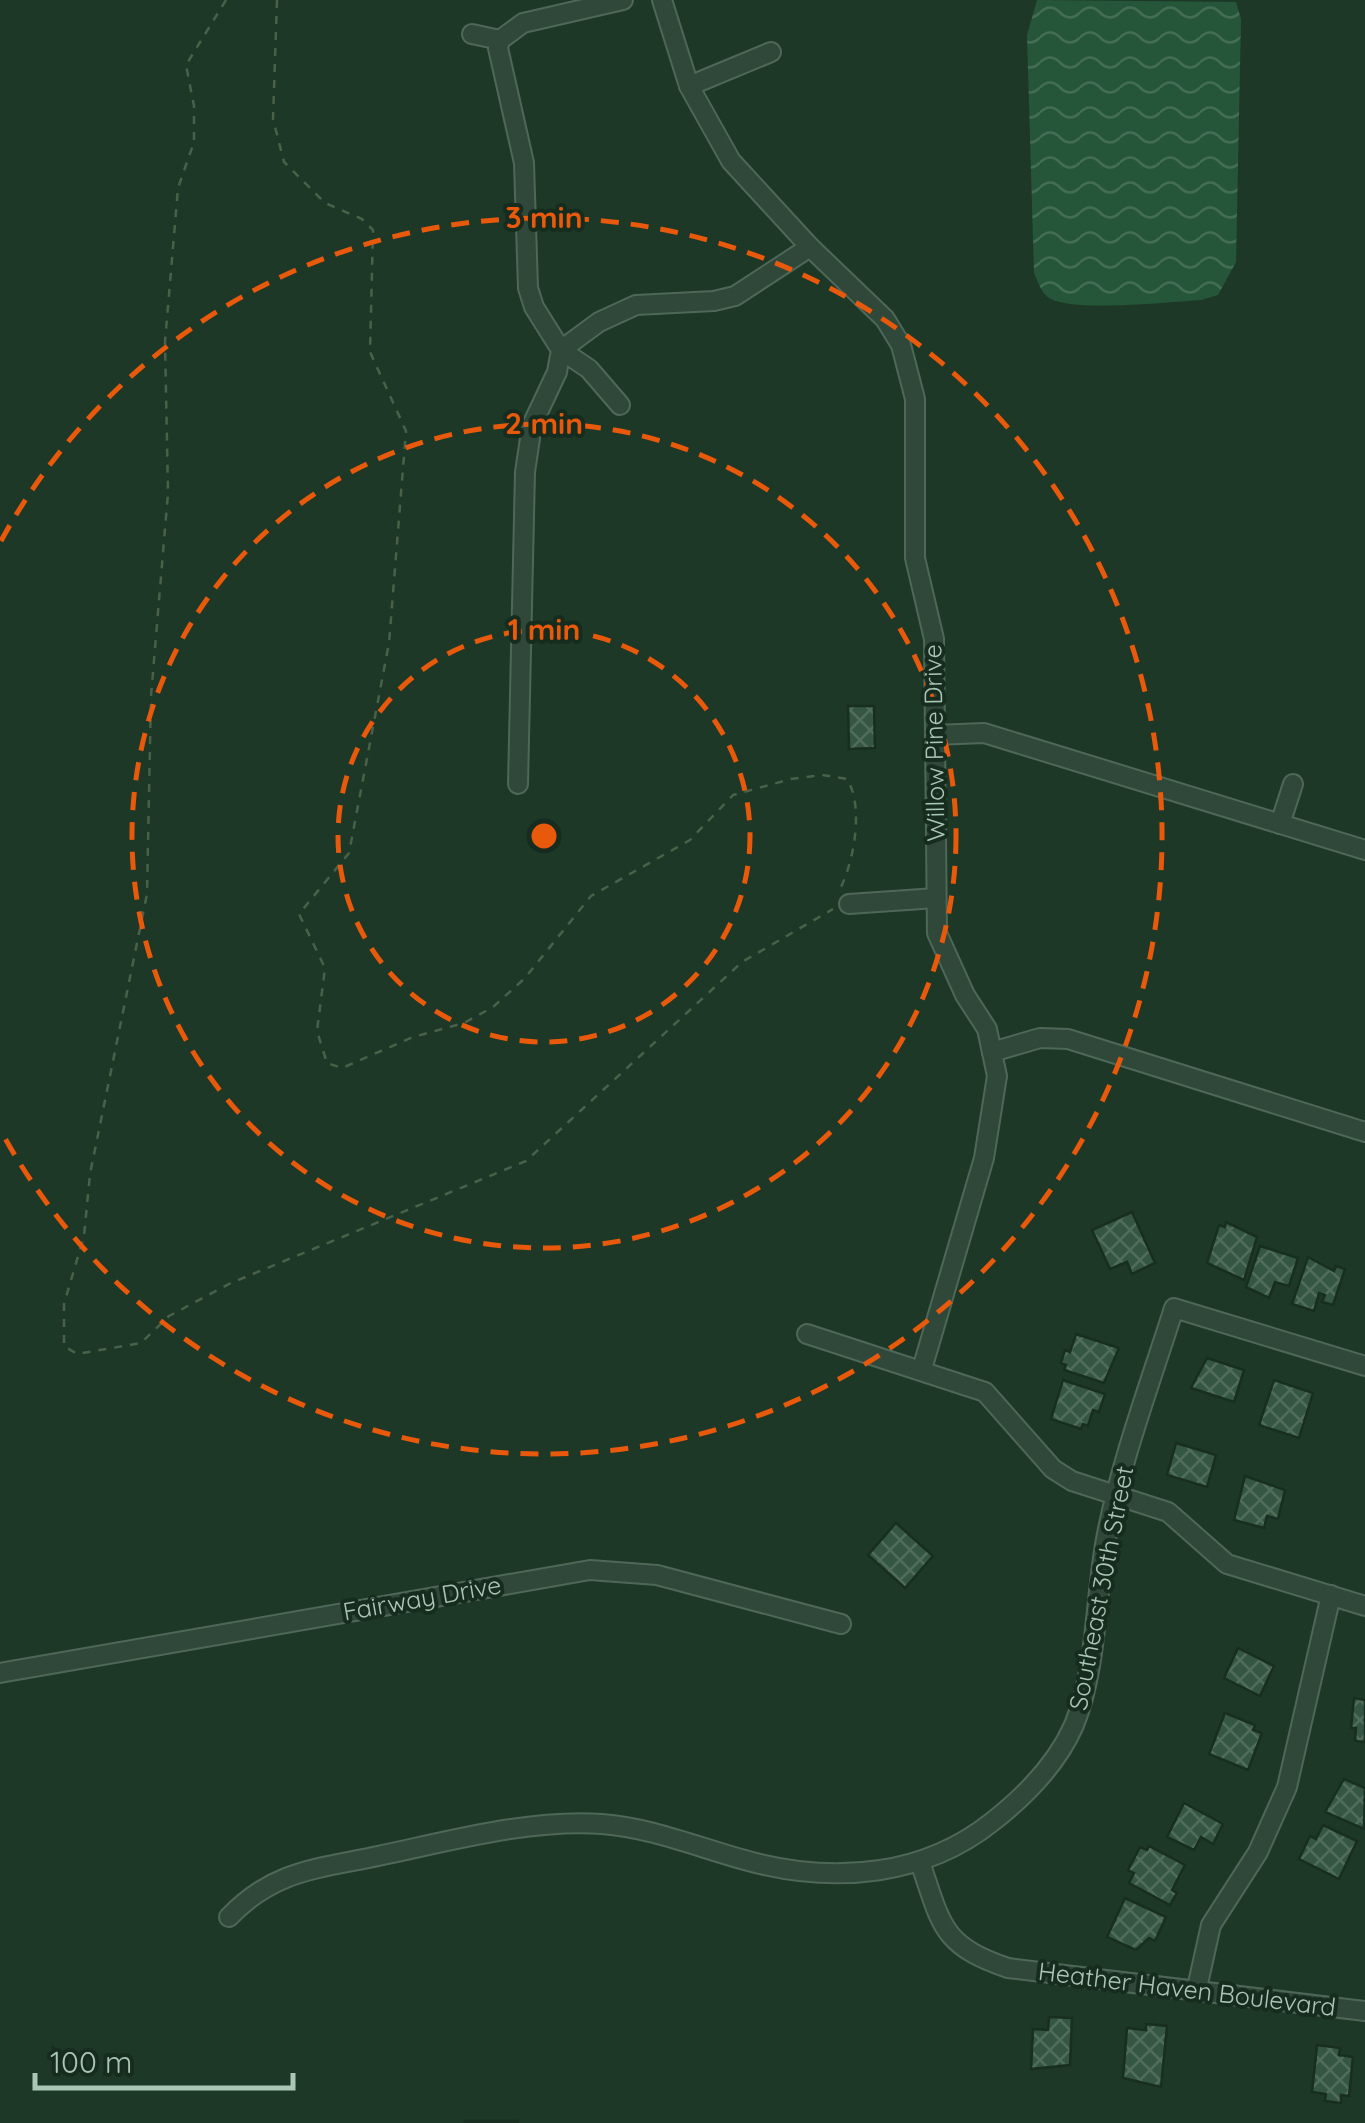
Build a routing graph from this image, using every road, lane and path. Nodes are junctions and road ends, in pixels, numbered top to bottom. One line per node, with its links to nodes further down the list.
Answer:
1 (226, 0): 19 (path)
2 (276, 0): 19 (path)
3 (623, 0): 6 (street)
4 (662, 0): 8 (street, Willow Pine Drive)
5 (472, 34): 6 (street)
6 (500, 40): 10 (street)
7 (772, 52): 8 (street)
8 (689, 86): 9 (street, Willow Pine Drive)
9 (810, 248): 10 (street); 12 (street, Willow Pine Drive)
10 (560, 350): 11 (street); 13 (street)
11 (620, 405)
12 (935, 735): 15 (street); 17 (street, Willow Pine Drive)
13 (518, 784)
14 (1293, 784): 15 (street)
15 (1280, 824): 16 (street)
16 (1365, 850)
17 (936, 898): 18 (street); 20 (street, Willow Pine Drive)
18 (849, 904): 19 (path)
19 (830, 910)
20 (992, 1052): 21 (street); 24 (street, Willow Pine Drive)
21 (1365, 1132)
22 (808, 1334): 24 (street)
23 (1365, 1366): 25 (street, Southeast 30th Street)
24 (922, 1369): 25 (street)
25 (1115, 1494): 26 (street); 30 (street, Southeast 30th Street)
26 (1331, 1595): 27 (street); 32 (street)
27 (1365, 1606)
28 (841, 1624): 29 (street, Fairway Drive)
29 (0, 1673)
30 (920, 1862): 31 (street, Southeast 30th Street); 32 (street, Heather Haven Boulevard)
31 (229, 1917)
32 (1197, 1988): 33 (street, Heather Haven Boulevard)
33 (1365, 2011)

